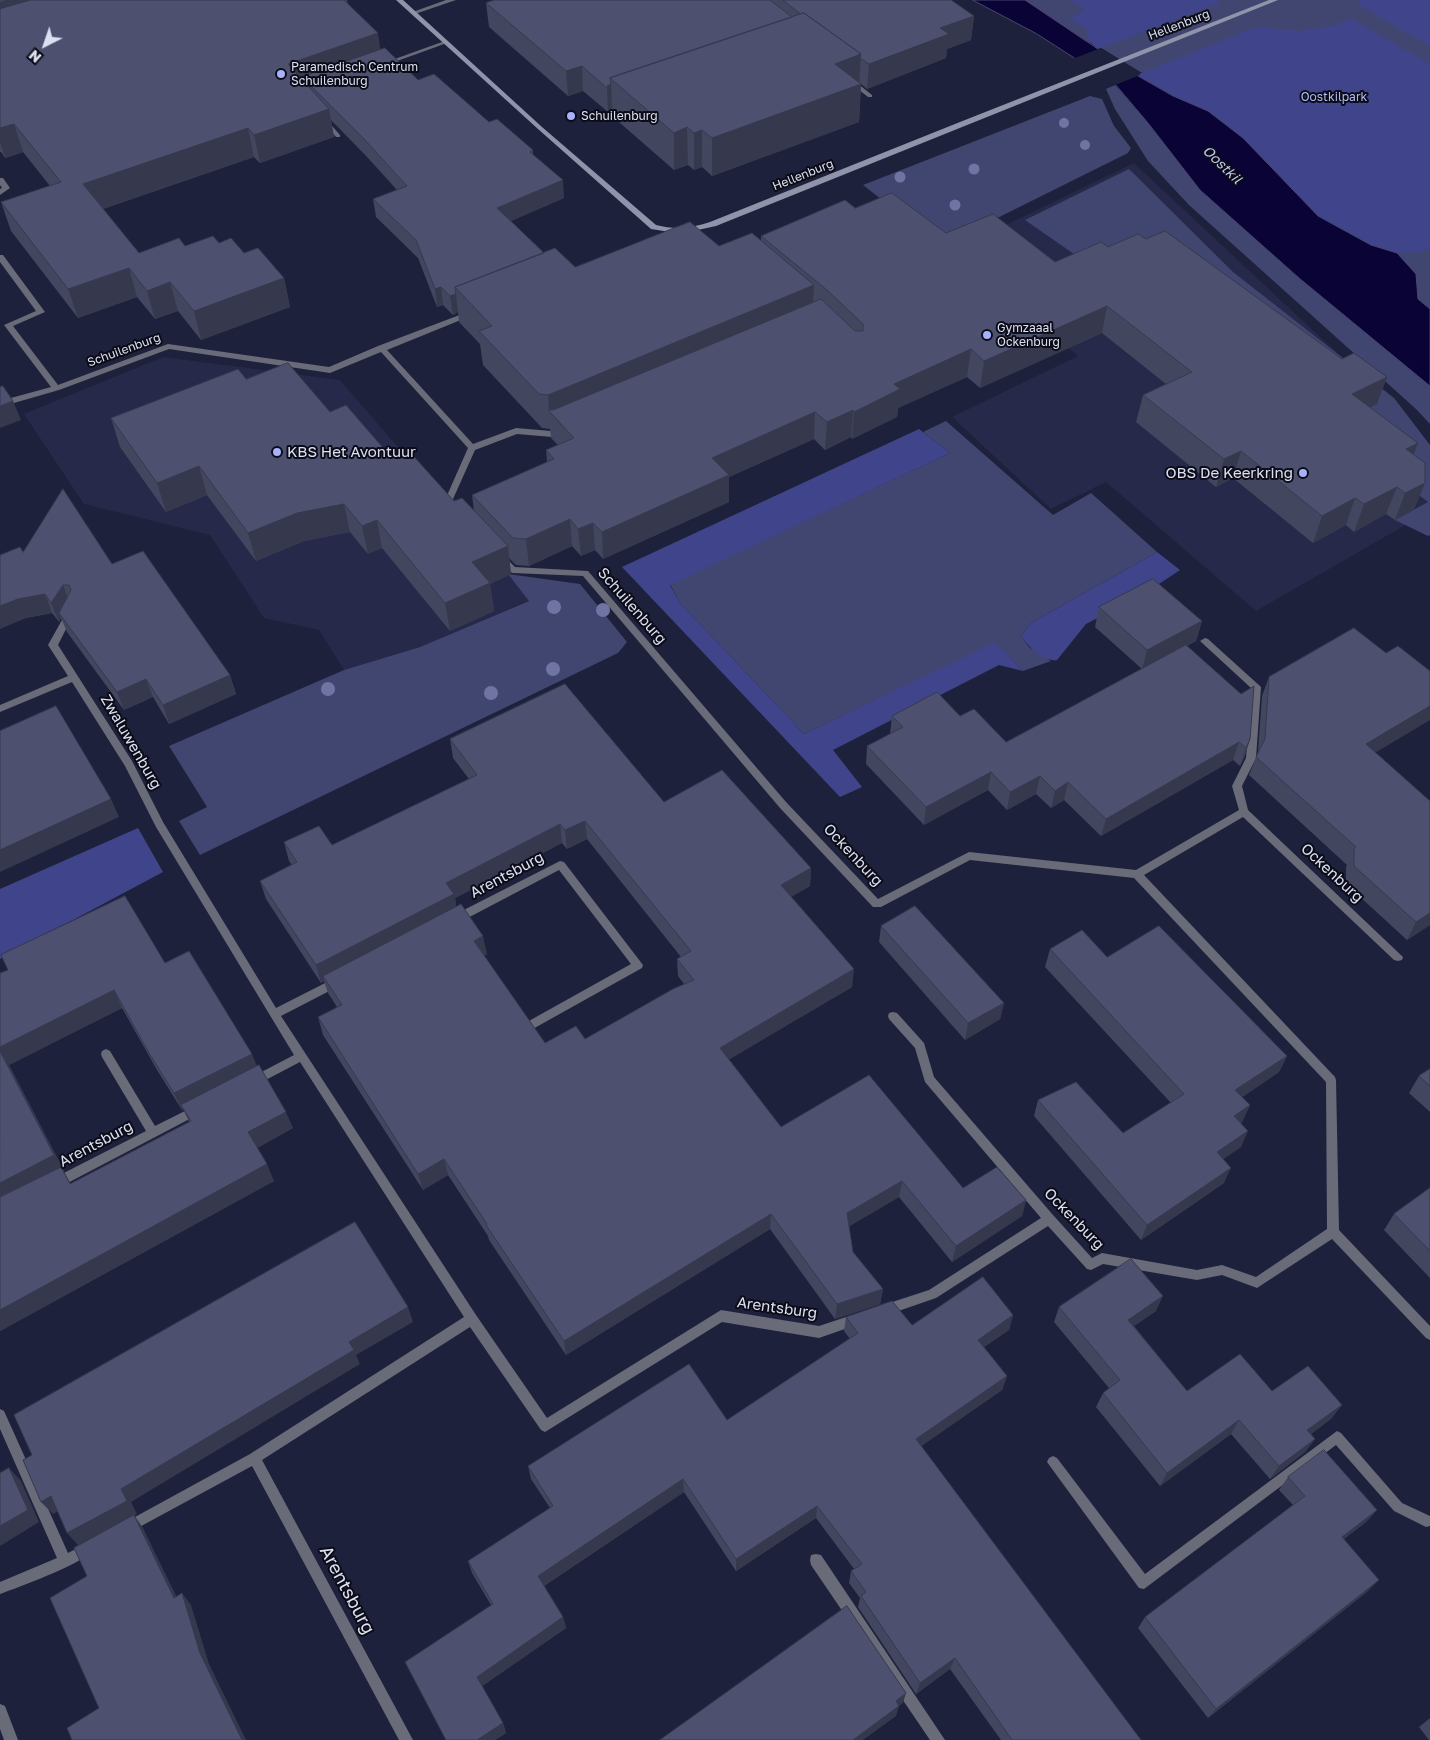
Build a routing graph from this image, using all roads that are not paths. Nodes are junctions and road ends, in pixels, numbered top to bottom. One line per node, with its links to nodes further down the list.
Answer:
1 (399, 0): 4 (street, Hellenburg)
2 (453, 0): 4 (street)
3 (1275, 0): 13 (street, Hellenburg)
4 (413, 13): 5 (street, Hellenburg)
5 (444, 43): 6 (street); 13 (street, Hellenburg)
6 (380, 65)
7 (840, 73): 8 (street)
8 (870, 96)
9 (318, 114): 10 (street)
10 (338, 136)
11 (0, 180): 12 (street)
12 (0, 192)
13 (675, 232): 14 (street)
14 (656, 239)
15 (0, 257): 18 (street)
16 (475, 311): 17 (street, Schuilenburg)
17 (381, 348): 18 (street, Schuilenburg); 21 (street)
18 (56, 388): 19 (street)
19 (0, 404)
20 (570, 427): 21 (street)
21 (472, 448): 22 (street)
22 (462, 514)
23 (494, 549): 28 (street, Schuilenburg)
24 (74, 608): 26 (street, Zwaluwenburg)
25 (1205, 641): 29 (street)
26 (74, 676): 27 (street); 30 (street, Zwaluwenburg)
27 (0, 709)
28 (783, 805): 31 (street, Ockenburg)
29 (1244, 812): 31 (street); 33 (street, Ockenburg)
30 (159, 824): 35 (street, Arentsburg)
31 (1137, 874): 45 (street)
32 (447, 924): 37 (street, Arentsburg)
33 (1398, 957)
34 (343, 978): 35 (street)
35 (274, 1014): 39 (street, Arentsburg)
36 (893, 1016): 44 (street, Ockenburg)
37 (531, 1025)
38 (106, 1054): 42 (street, Arentsburg)
39 (300, 1057): 40 (street); 46 (street, Arentsburg)
40 (239, 1088)
41 (205, 1106): 42 (street, Arentsburg)
42 (153, 1133): 43 (street, Arentsburg)
43 (47, 1188)
44 (1049, 1219): 45 (street, Ockenburg); 46 (street, Arentsburg)
45 (1333, 1232): 47 (street)
46 (472, 1319): 49 (street)
47 (1430, 1334)
48 (0, 1415): 55 (street)
49 (254, 1458): 52 (street); 59 (street, Arentsburg)
50 (1053, 1462): 51 (street)
51 (1429, 1521)
52 (117, 1533)
53 (99, 1542): 55 (street)
54 (816, 1560): 60 (street)
55 (65, 1561): 56 (street)
56 (0, 1588)
57 (0, 1711): 58 (street)
58 (11, 1740)
59 (406, 1740)
60 (938, 1740)

